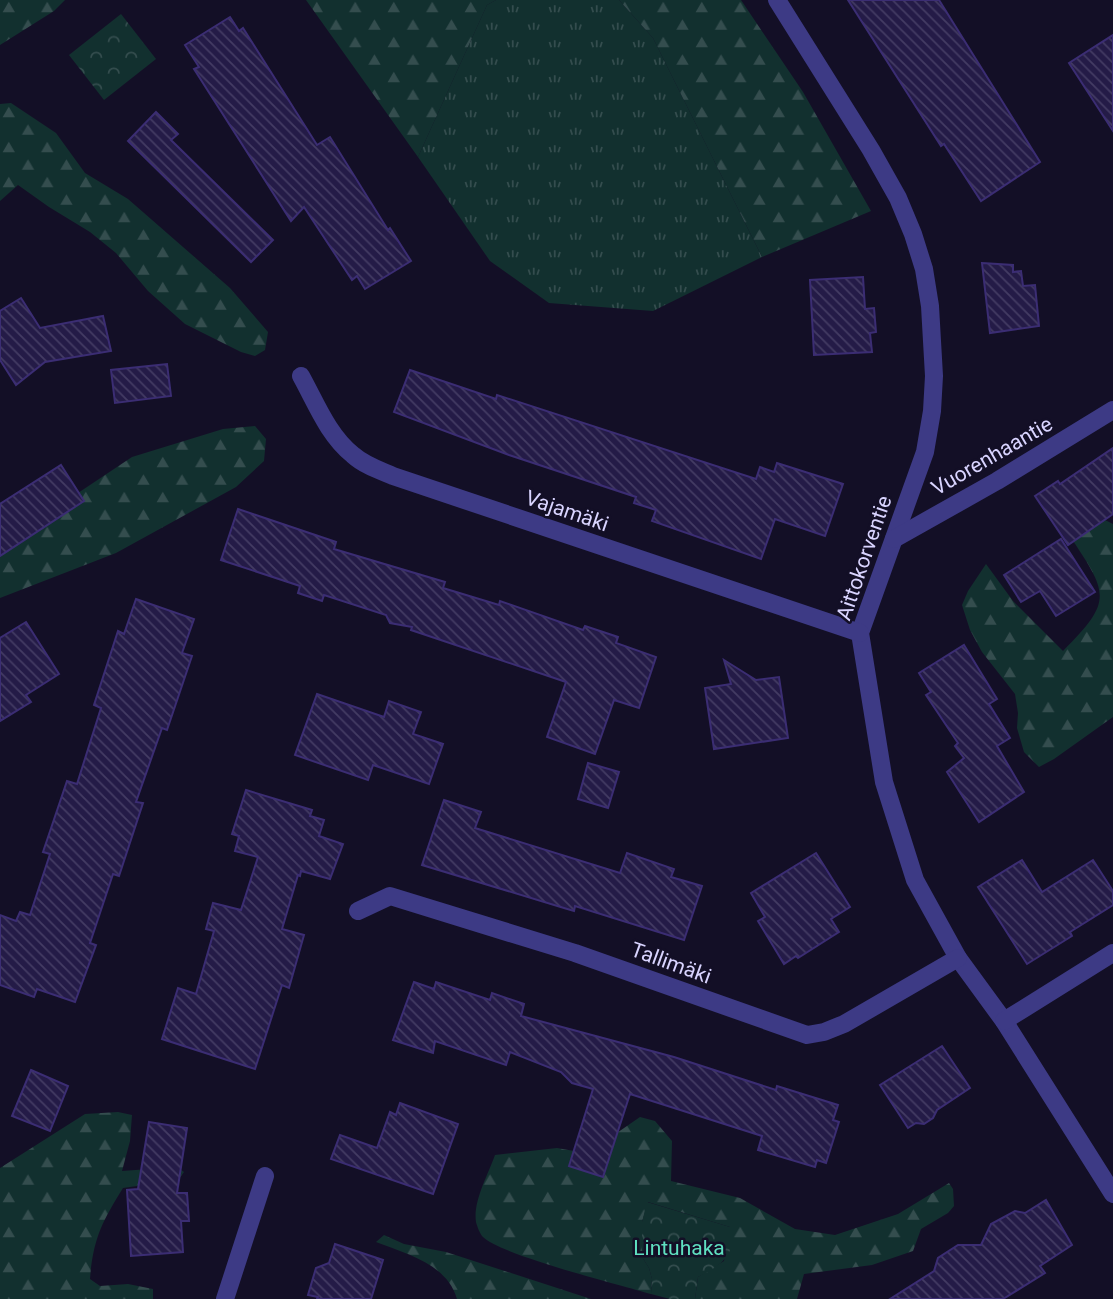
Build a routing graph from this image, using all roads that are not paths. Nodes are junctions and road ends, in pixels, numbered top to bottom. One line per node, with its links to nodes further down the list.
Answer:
1 (777, 0): 4 (street, Aittokorventie)
2 (301, 376): 5 (street, Vajamäki)
3 (1113, 410): 4 (street, Vuorenhaantie)
4 (894, 539): 5 (street, Aittokorventie)
5 (860, 633): 8 (street, Aittokorventie)
6 (358, 911): 8 (street, Tallimäki)
7 (1113, 953): 9 (street)
8 (958, 958): 9 (street, Aittokorventie)
9 (1004, 1021): 11 (street, Aittokorventie)
10 (265, 1176): 12 (street)
11 (1113, 1194)
12 (225, 1299)

